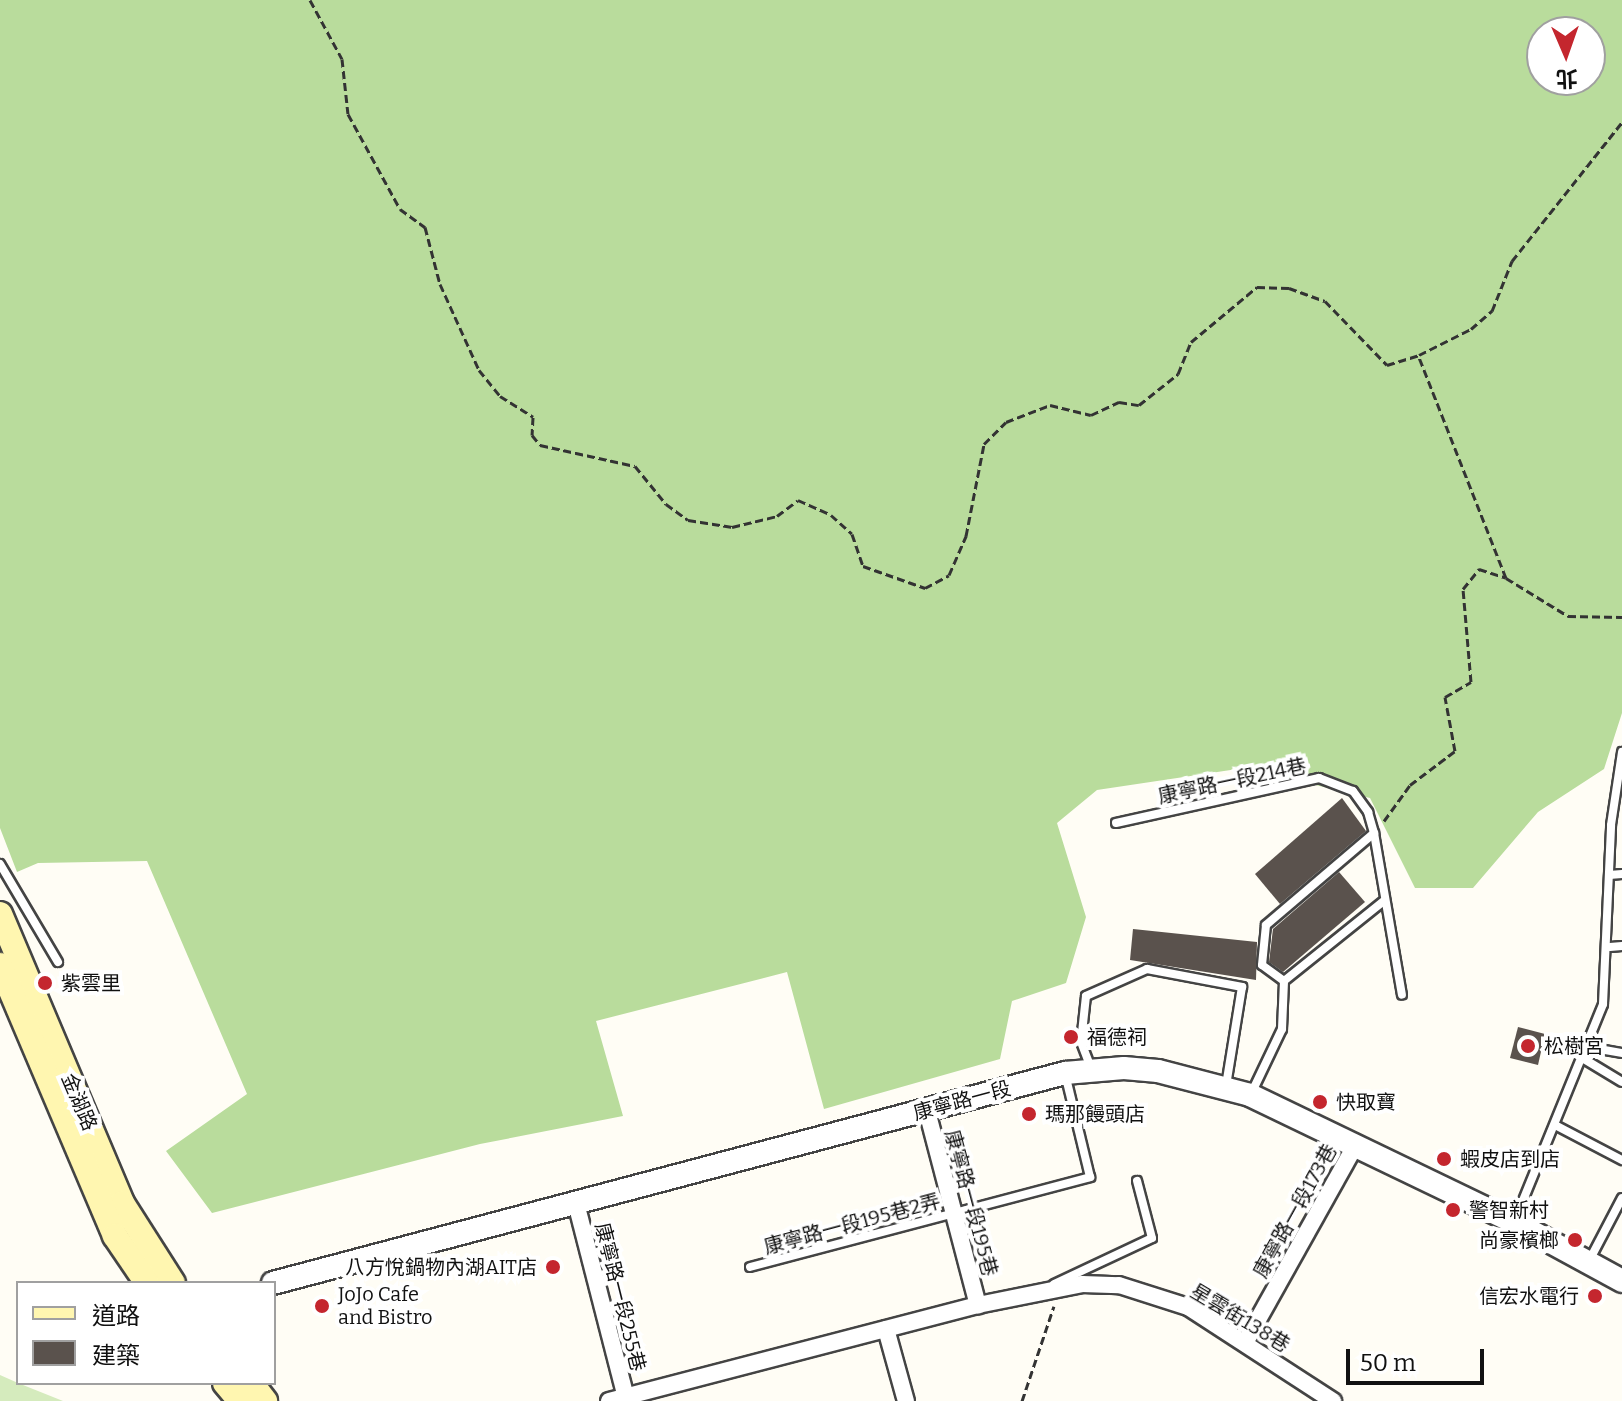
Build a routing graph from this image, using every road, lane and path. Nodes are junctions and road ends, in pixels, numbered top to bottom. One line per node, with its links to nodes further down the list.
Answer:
1 (310, 0): 3 (path)
2 (1622, 122): 3 (path)
3 (1418, 355): 4 (path)
4 (1506, 578): 5 (path); 10 (path)
5 (1622, 617)
6 (1622, 752): 8 (lane)
7 (1116, 823): 10 (lane, 康寧路一段214巷)
8 (1611, 825): 9 (lane); 13 (lane)
9 (1622, 825)
10 (1374, 833): 14 (lane, 康寧路一段214巷); 20 (lane)
11 (0, 864): 18 (lane)
12 (1622, 874): 13 (lane)
13 (1609, 875): 17 (lane)
14 (1384, 901): 20 (lane); 21 (lane, 康寧路一段214巷)
15 (0, 914): 42 (main road, 金湖路)
16 (1622, 946): 17 (lane)
17 (1610, 947): 22 (lane)
18 (58, 962)
19 (0, 965): 41 (main road, 金湖路)
20 (1284, 981): 29 (lane)
21 (1402, 995)
22 (1588, 1047): 23 (lane); 24 (lane)
23 (1622, 1053)
24 (1584, 1059): 27 (lane); 31 (lane)
25 (1091, 1069): 26 (street, 康寧路一段); 28 (street, 康寧路一段); 28 (lane)
26 (1065, 1073): 30 (street, 康寧路一段); 37 (lane, 康寧路一段195巷2弄)
27 (1622, 1082)
28 (1225, 1087): 29 (street, 康寧路一段)
29 (1250, 1095): 32 (street, 康寧路一段)
30 (927, 1111): 36 (street, 康寧路一段); 37 (street, 康寧路一段195巷)
31 (1555, 1125): 33 (lane); 38 (lane)
32 (1356, 1144): 38 (street, 康寧路一段); 49 (street, 康寧路一段173巷)
33 (1622, 1160)
34 (1137, 1181): 46 (lane)
35 (1622, 1198): 39 (lane)
36 (576, 1203): 44 (street, 康寧路一段); 52 (street, 康寧路一段255巷)
37 (953, 1214): 40 (lane, 康寧路一段195巷2弄); 47 (street, 康寧路一段195巷)
38 (1514, 1222): 39 (street, 康寧路一段)
39 (1589, 1261): 43 (street, 康寧路一段)
40 (750, 1267)
41 (146, 1281)
42 (172, 1281)
43 (1622, 1281)
44 (276, 1282)
45 (1061, 1287): 46 (street, 星雲街138巷); 49 (street, 星雲街138巷); 56 (path)
46 (1042, 1290): 47 (street, 星雲街138巷)
47 (978, 1305): 48 (street, 星雲街138巷)
48 (886, 1329): 52 (street, 星雲街138巷); 55 (street)
49 (1246, 1341): 57 (street, 星雲街138巷)
50 (227, 1385): 53 (main road)
51 (253, 1385): 54 (main road)
52 (620, 1399)
53 (240, 1401)
54 (265, 1401)
55 (906, 1401)
56 (1022, 1401)
57 (1333, 1401)

